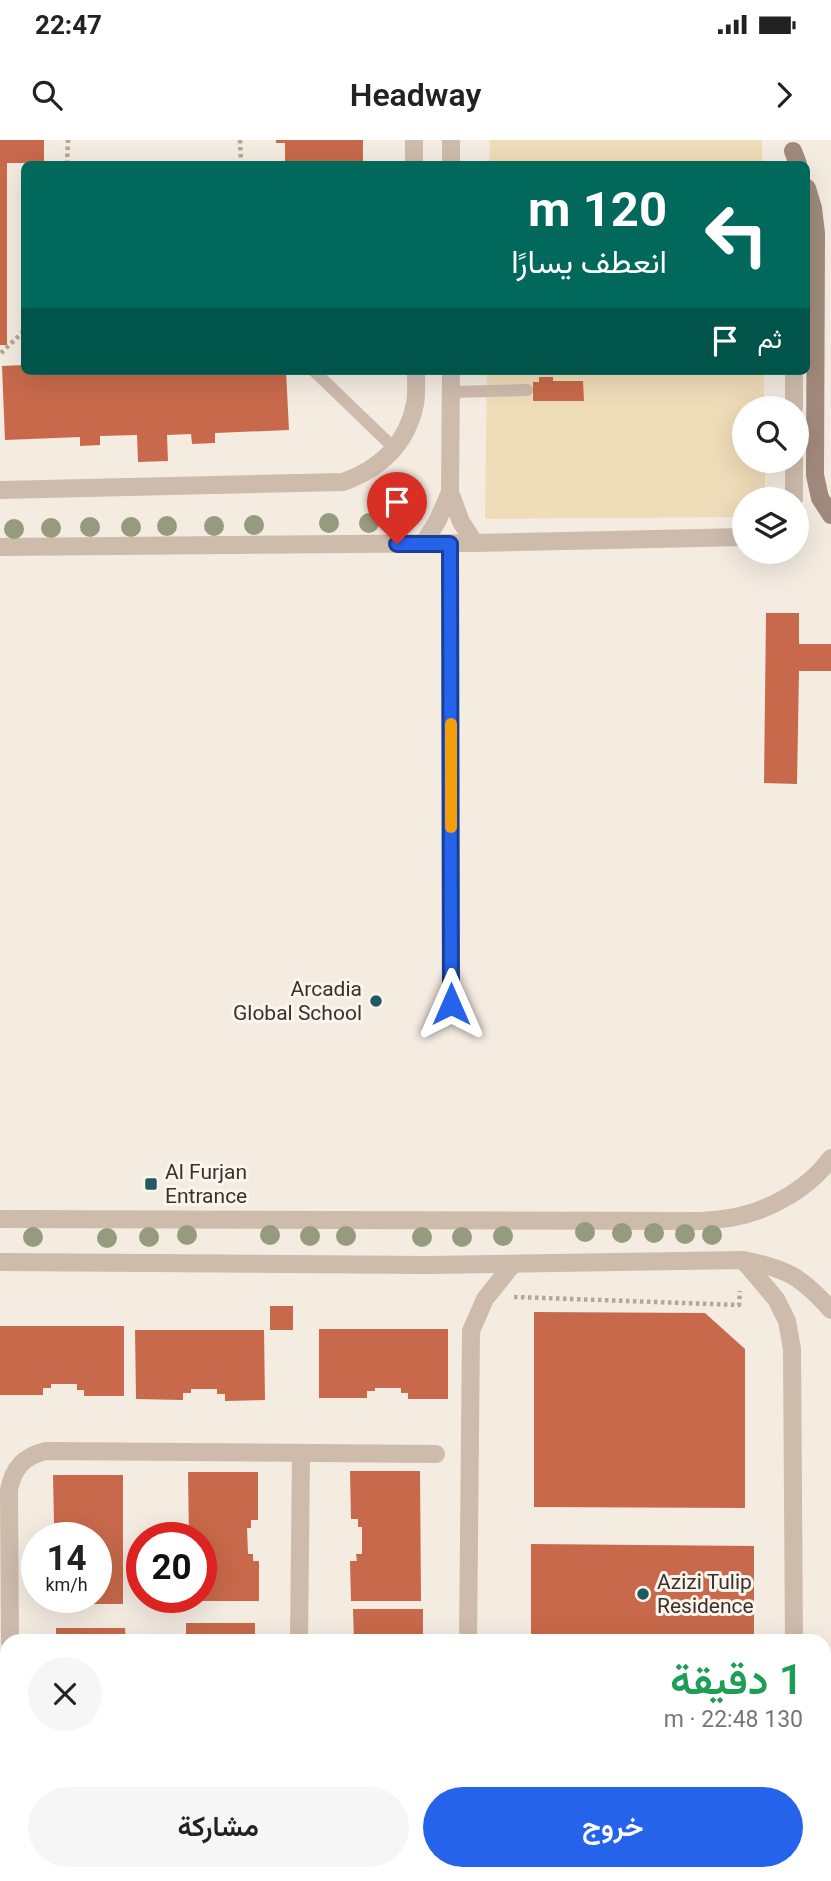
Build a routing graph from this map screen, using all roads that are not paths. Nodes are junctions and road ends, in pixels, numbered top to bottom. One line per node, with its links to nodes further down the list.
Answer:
1 (414, 140): 3 (street)
2 (451, 140): 4 (street)
3 (414, 161)
4 (451, 161)
5 (810, 198): 16 (main road)
6 (318, 375): 13 (lane)
7 (416, 375): 13 (street)
8 (451, 375): 11 (street)
9 (794, 375): 12 (street)
10 (527, 390): 11 (lane)
11 (451, 392): 15 (street)
12 (794, 396)
13 (395, 449): 14 (street)
14 (0, 490)
15 (450, 492): 18 (street); 19 (street)
16 (831, 515)
17 (732, 537): 18 (street)
18 (475, 543): 20 (street)
19 (423, 544): 20 (street); 21 (street)
20 (450, 544): 22 (lane)
21 (0, 547)
22 (451, 1004)
23 (831, 1158): 24 (street)
24 (0, 1219)
25 (743, 1260): 27 (street); 28 (street); 34 (street)
26 (0, 1262): 27 (street)
27 (513, 1264): 33 (street)
28 (831, 1310)
29 (301, 1453): 30 (street); 31 (street); 32 (street)
30 (436, 1454)
31 (9, 1634)
32 (299, 1634)
33 (468, 1634)
34 (794, 1634)

